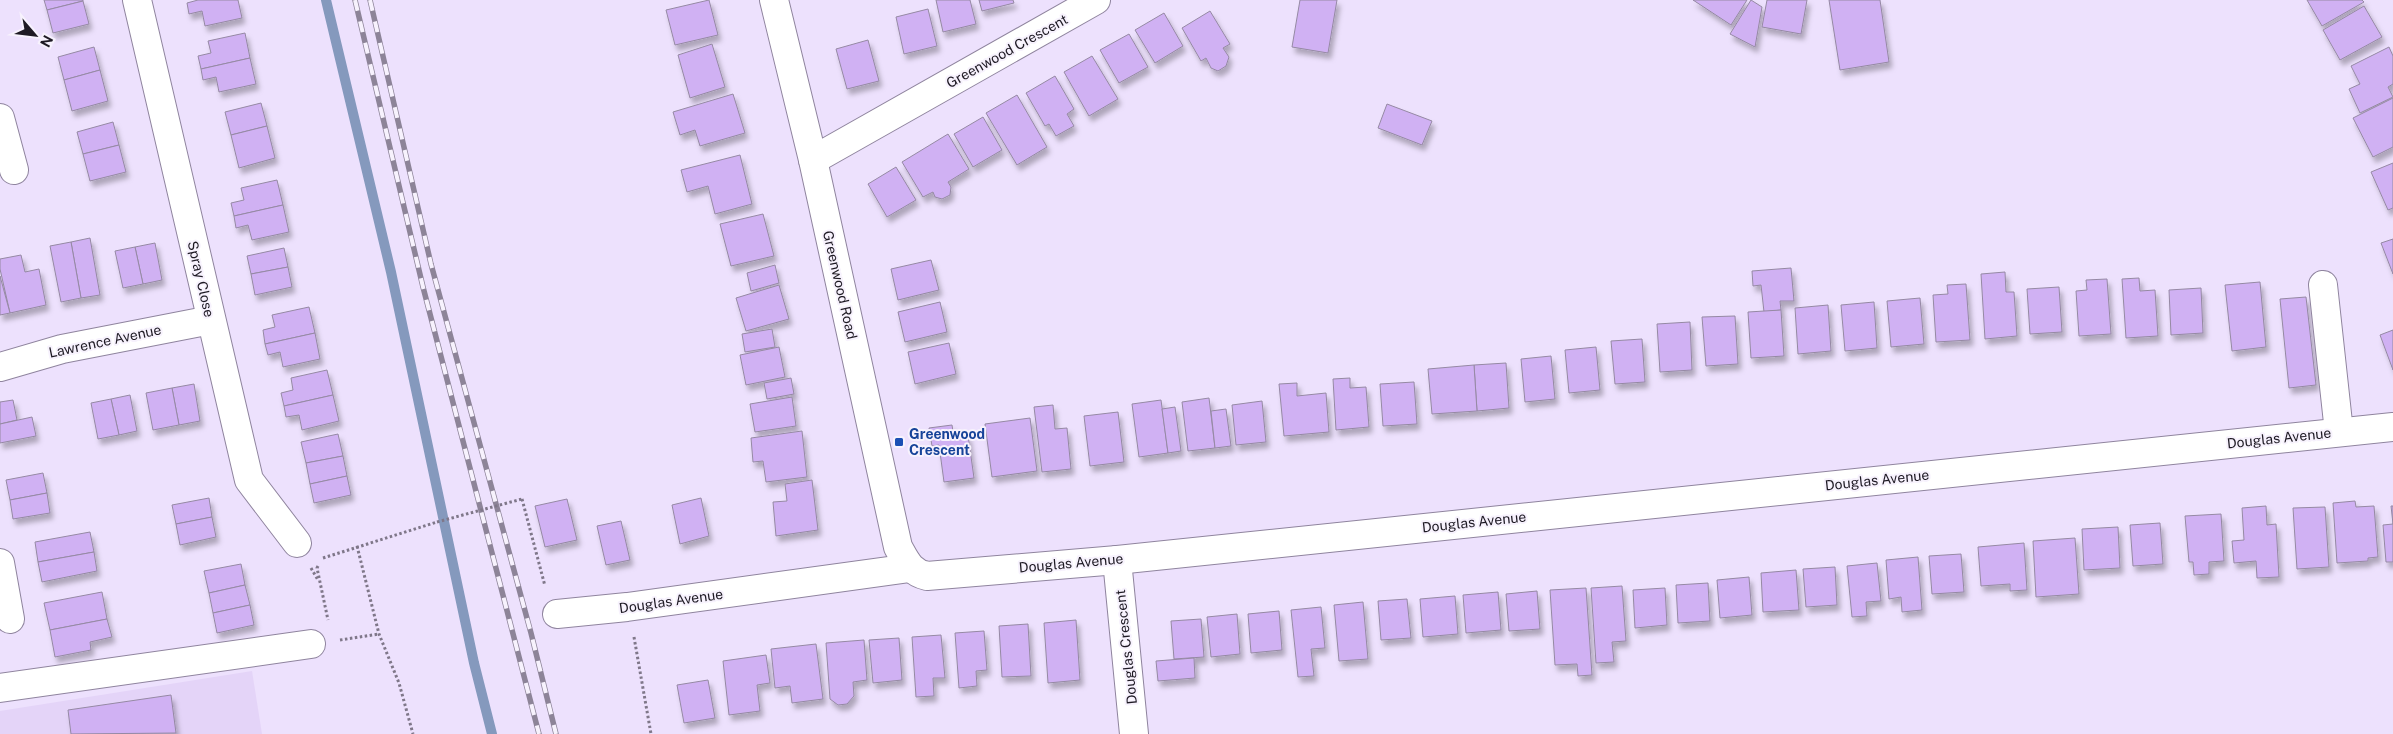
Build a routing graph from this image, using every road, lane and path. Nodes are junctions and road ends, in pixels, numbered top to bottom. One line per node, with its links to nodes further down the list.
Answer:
1 (137, 0): 8 (street, Spray Close)
2 (774, 0): 5 (street, Greenwood Road)
3 (1096, 0): 5 (street, Greenwood Crescent)
4 (0, 118): 6 (street)
5 (813, 160): 17 (street, Greenwood Road)
6 (14, 170)
7 (2323, 286): 11 (street)
8 (210, 320): 9 (street, Lawrence Avenue); 12 (street, Spray Close)
9 (0, 367)
10 (2393, 427): 11 (street, Douglas Avenue)
11 (2339, 432): 15 (street, Douglas Avenue)
12 (297, 543)
13 (357, 546): 14 (path, bridge); 21 (path); 22 (path)
14 (537, 557)
15 (1117, 560): 17 (street, Douglas Avenue); 27 (street, Douglas Crescent)
16 (0, 563): 20 (street)
17 (910, 568): 18 (street, Douglas Avenue)
18 (627, 607): 19 (street, Douglas Avenue); 26 (path)
19 (557, 614)
20 (10, 619)
21 (329, 622)
22 (379, 634): 23 (path); 25 (path)
23 (322, 642): 24 (street)
24 (0, 688)
25 (413, 734)
26 (651, 734)
27 (1134, 734)

